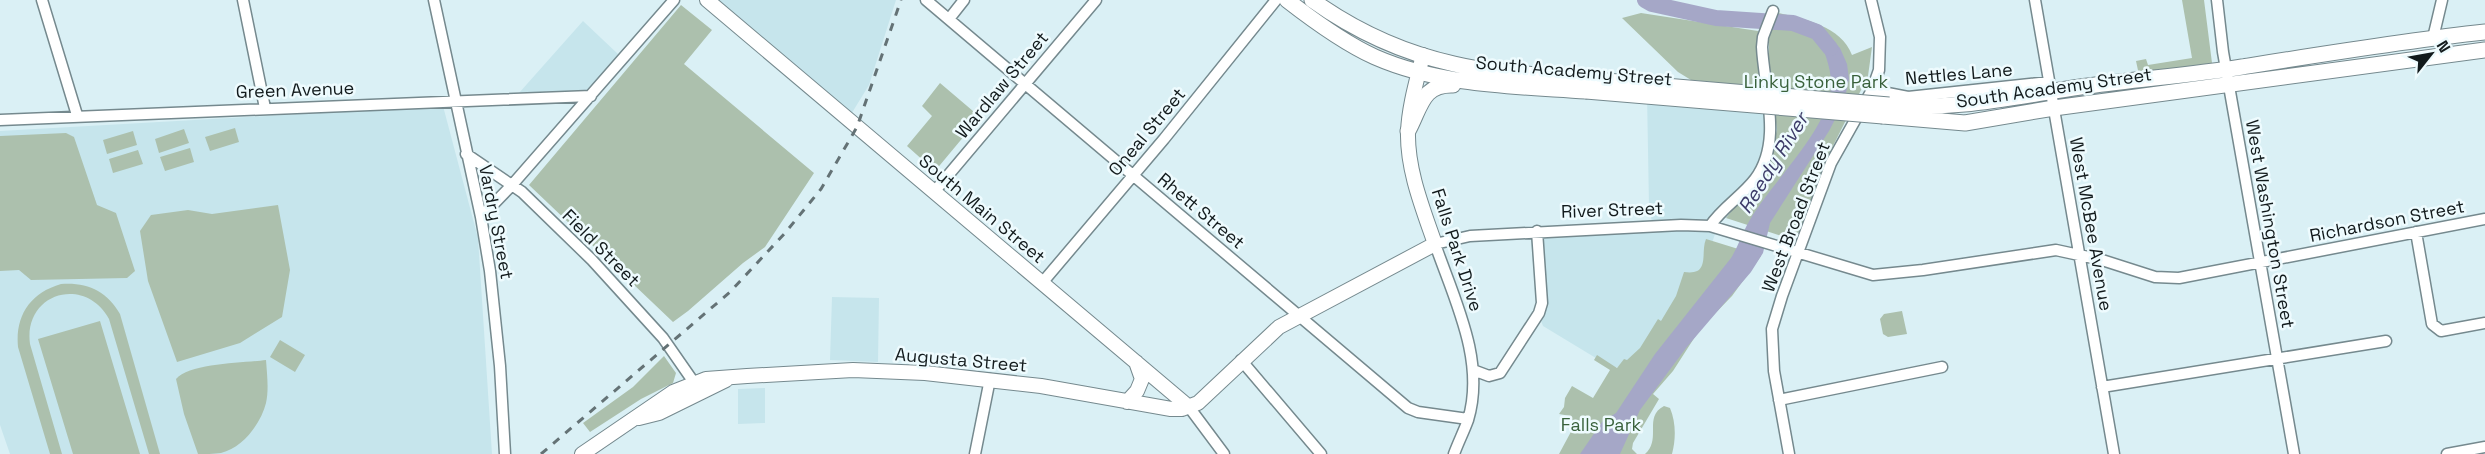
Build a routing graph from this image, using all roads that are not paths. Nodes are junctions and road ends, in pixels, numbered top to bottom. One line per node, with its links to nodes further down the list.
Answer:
1 (42, 0): 35 (street)
2 (243, 0): 32 (street)
3 (434, 0): 31 (street, Vardry Street)
4 (674, 0): 30 (street)
5 (707, 0): 41 (main road, South Main Street)
6 (926, 0): 17 (street, Rhett Street)
7 (964, 0): 17 (street)
8 (1096, 0): 25 (street, Wardlaw Street)
9 (1276, 0): 39 (street, Oneal Street)
10 (1287, 0): 23 (highway, South Academy Street)
11 (1312, 0): 21 (highway, South Academy Street)
12 (1871, 0): 29 (street, West Broad Street)
13 (2035, 0): 28 (street, West McBee Avenue)
14 (2217, 0): 22 (street, West Washington Street)
15 (2442, 0): 19 (street)
16 (1773, 11): 44 (street)
17 (949, 19): 25 (street, Rhett Street)
18 (2485, 32): 19 (highway, South Academy Street)
19 (2433, 38): 22 (highway, South Academy Street)
20 (2485, 50): 27 (highway, South Academy Street)
21 (1423, 55): 23 (main road, Falls Park Drive); 26 (highway, South Academy Street)
22 (2226, 69): 27 (street, West Washington Street); 28 (highway, South Academy Street)
23 (1419, 73): 24 (highway, South Academy Street); 37 (main road, Falls Park Drive)
24 (1474, 82): 26 (highway, South Academy Street); 37 (highway)
25 (1024, 83): 39 (street, Rhett Street); 41 (street, Wardlaw Street)
26 (1584, 85): 34 (highway, South Academy Street, bridge)
27 (2229, 85): 33 (highway, South Academy Street); 50 (street, West Washington Street)
28 (2050, 87): 29 (street, Nettles Lane); 33 (street, West McBee Avenue); 34 (highway, South Academy Street)
29 (1872, 90): 48 (street, West Broad Street)
30 (591, 96): 31 (street, Green Avenue); 40 (street)
31 (455, 100): 32 (street, Green Avenue); 38 (street, Vardry Street)
32 (266, 108): 35 (street, Green Avenue)
33 (2054, 108): 34 (highway, South Academy Street); 49 (street, West McBee Avenue)
34 (1886, 111)
35 (77, 115): 36 (street, Green Avenue)
36 (0, 120)
37 (1408, 131): 47 (main road, Falls Park Drive)
38 (466, 154): 40 (street, Field Street); 42 (street, Vardry Street)
39 (1133, 174): 51 (street, Oneal Street); 52 (street, Rhett Street)
40 (512, 185): 42 (street); 62 (street, Field Street)
41 (934, 192): 51 (main road, South Main Street)
42 (481, 217): 71 (street, Vardry Street)
43 (2485, 219): 46 (street, Richardson Street)
44 (1710, 226): 45 (street, River Street); 48 (street, River Street)
45 (1537, 231): 47 (street, River Street); 59 (street)
46 (2416, 232): 50 (street, Richardson Street); 53 (street)
47 (1435, 244): 52 (main road, River Street); 59 (street, Falls Park Drive)
48 (1798, 253): 49 (street, River Street); 64 (street, West Broad Street)
49 (2079, 255): 50 (street, Richardson Street); 63 (street, West McBee Avenue)
50 (2260, 263): 55 (street, West Washington Street)
51 (1042, 283): 57 (main road, South Main Street)
52 (1298, 316): 56 (main road, River Street); 68 (street, Rhett Street)
53 (2485, 323)
54 (2386, 341): 55 (street)
55 (2277, 358): 63 (street); 78 (street, West Washington Street)
56 (1241, 360): 66 (main road, River Street); 74 (street)
57 (1135, 361): 65 (main road); 66 (main road, South Main Street)
58 (1942, 367): 64 (street)
59 (1473, 370): 68 (street, Falls Park Drive)
60 (728, 379): 61 (main road, Augusta Street); 62 (main road, Augusta Street); 67 (main road, Augusta Street)
61 (990, 379): 65 (main road, Augusta Street); 72 (street)
62 (695, 384): 67 (main road, Augusta Street)
63 (2102, 387): 77 (street, West McBee Avenue)
64 (1779, 400): 76 (street, West Broad Street)
65 (1127, 402): 66 (main road, Augusta Street)
66 (1189, 407): 73 (street, South Main Street)
67 (638, 418): 70 (main road, Augusta Street)
68 (1468, 419): 75 (street, Falls Park Drive)
69 (2485, 447): 79 (street)
70 (590, 452)
71 (504, 454)
72 (975, 454)
73 (1224, 454)
74 (1321, 454)
75 (1454, 454)
76 (1789, 454)
77 (2114, 454)
78 (2294, 454)
79 (2447, 454)

